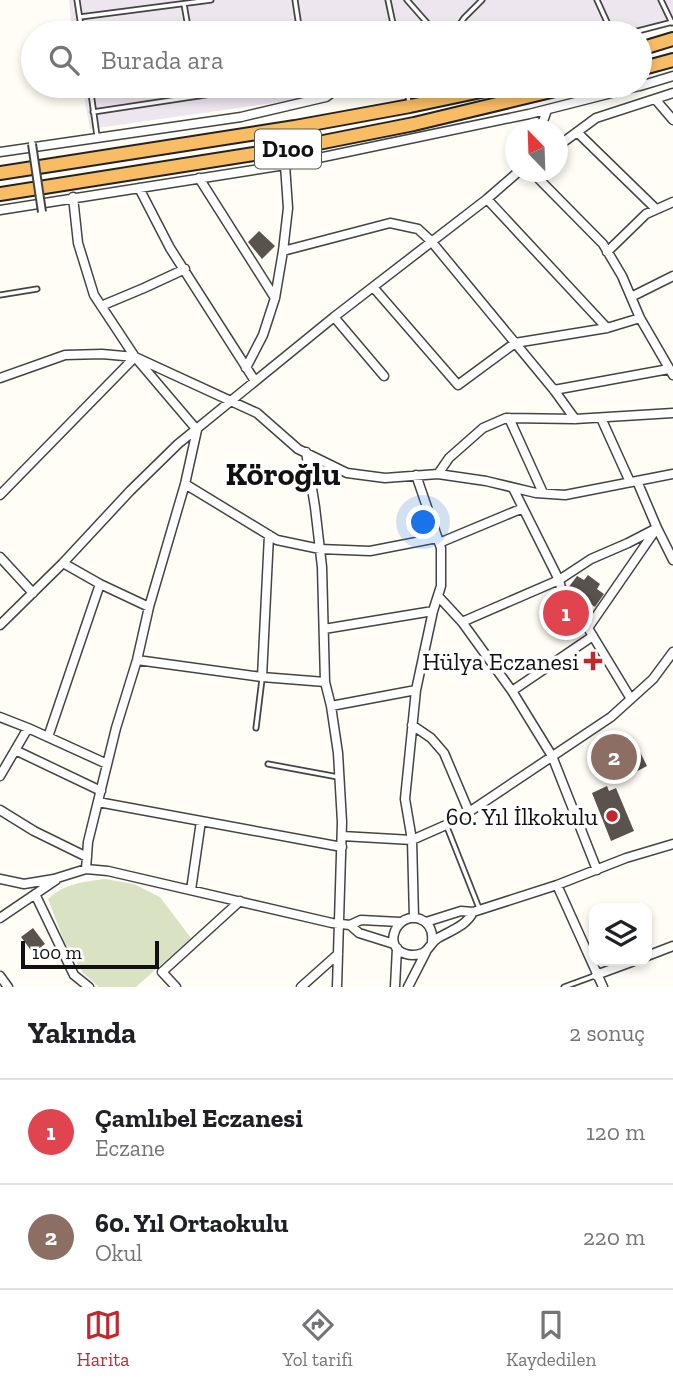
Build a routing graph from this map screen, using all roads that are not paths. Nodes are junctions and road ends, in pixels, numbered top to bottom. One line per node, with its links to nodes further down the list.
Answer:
1 (77, 0): 10 (lane)
2 (211, 0): 9 (lane)
3 (295, 0): 13 (lane)
4 (388, 0): 14 (lane)
5 (407, 0): 15 (lane)
6 (597, 0): 17 (lane)
7 (661, 0): 18 (lane)
8 (479, 1): 16 (lane)
9 (184, 4): 10 (lane); 12 (lane)
10 (80, 17): 11 (lane)
11 (80, 21)
12 (187, 21)
13 (298, 21)
14 (392, 21)
15 (425, 21)
16 (462, 21)
17 (607, 21)
18 (672, 23): 19 (lane)
19 (652, 28)
20 (673, 39): 21 (highway)
21 (652, 45)
22 (673, 60): 23 (highway)
23 (652, 66)
24 (673, 76): 25 (street)
25 (652, 82)
26 (673, 93): 34 (street)
27 (91, 98): 37 (lane)
28 (186, 98): 37 (lane)
29 (322, 98): 42 (street)
30 (408, 98): 35 (lane)
31 (448, 98): 35 (highway, D100)
32 (522, 98): 40 (highway, D100)
33 (593, 98): 36 (street)
34 (655, 99): 39 (street); 41 (street)
35 (410, 106): 40 (lane); 47 (highway, D100)
36 (547, 110): 38 (street); 46 (street)
37 (93, 112): 42 (lane)
38 (544, 119)
39 (673, 120)
40 (414, 124): 52 (highway, D100)
41 (577, 132): 43 (street); 56 (street)
42 (97, 138): 45 (street)
43 (568, 139)
44 (32, 144): 58 (street, bridge)
45 (0, 152)
46 (285, 165): 48 (street); 60 (street)
47 (0, 173)
48 (199, 178): 51 (street); 68 (street)
49 (507, 182): 54 (street)
50 (542, 182): 61 (street)
51 (139, 188): 53 (street); 62 (street)
52 (0, 194)
53 (73, 197): 57 (street); 69 (street)
54 (487, 199): 59 (street); 72 (street)
55 (673, 202): 56 (street)
56 (656, 209): 61 (street)
57 (0, 210)
58 (41, 212)
59 (431, 240): 60 (street); 64 (street); 73 (street)
60 (283, 251): 68 (street)
61 (607, 252): 67 (street)
62 (185, 269): 69 (street); 75 (street)
63 (673, 276): 67 (street)
64 (373, 287): 70 (street); 73 (street)
65 (37, 289): 66 (lane)
66 (0, 295)
67 (631, 297): 71 (street)
68 (275, 298): 75 (street)
69 (101, 306): 74 (street)
70 (334, 317): 77 (street); 79 (street)
71 (640, 318): 72 (street); 76 (street)
72 (607, 328): 73 (street)
73 (514, 343): 80 (street)
74 (135, 357): 78 (street); 81 (street); 86 (street); 95 (street)
75 (246, 368): 79 (street)
76 (671, 372): 80 (street)
77 (384, 376)
78 (0, 379)
79 (255, 381): 81 (street)
80 (554, 390): 85 (street)
81 (232, 401): 86 (street); 87 (street)
82 (673, 413): 84 (street)
83 (509, 418): 85 (street); 88 (street); 94 (street)
84 (601, 418): 85 (street); 91 (street)
85 (575, 419)
86 (197, 430): 92 (street); 103 (street)
87 (306, 452): 90 (street); 100 (street)
88 (438, 474): 90 (street); 93 (street)
89 (673, 474): 91 (street)
90 (416, 475): 99 (street)
91 (633, 481): 94 (street); 97 (street)
92 (186, 484): 98 (street); 108 (street)
93 (513, 488): 94 (street); 96 (street)
94 (543, 493)
95 (0, 495)
96 (523, 508): 99 (street); 104 (street)
97 (657, 528): 102 (street); 104 (street); 113 (street)
98 (269, 535): 100 (street); 116 (street)
99 (438, 540): 100 (street); 107 (street)
100 (320, 549): 112 (street)
101 (0, 557): 106 (street)
102 (673, 560)
103 (63, 563): 105 (street); 106 (street)
104 (559, 580): 110 (street); 113 (street)
105 (100, 584): 108 (street); 126 (street)
106 (33, 593): 111 (street)
107 (438, 596): 109 (street); 110 (street)
108 (149, 607): 115 (street)
109 (433, 611): 112 (street); 118 (street)
110 (462, 622): 119 (street)
111 (1, 623)
112 (324, 629): 117 (street)
113 (591, 632): 119 (street); 120 (street)
114 (673, 652): 120 (street)
115 (137, 660): 116 (street); 129 (street)
116 (262, 677): 117 (street); 125 (lane)
117 (325, 682): 121 (street)
118 (416, 690): 121 (street); 123 (street)
119 (512, 691): 128 (street)
120 (631, 699): 128 (street)
121 (331, 706): 132 (street)
122 (0, 717): 124 (street)
123 (412, 724): 136 (street); 140 (street)
124 (28, 728): 126 (street); 127 (street)
125 (256, 728)
126 (48, 737): 129 (street)
127 (15, 750): 131 (street); 133 (street)
128 (552, 756): 136 (street); 145 (street)
129 (107, 764): 133 (street)
130 (268, 764): 132 (lane)
131 (0, 776)
132 (339, 777): 139 (street)
133 (100, 791): 134 (street)
134 (98, 802): 137 (street); 143 (street)
135 (0, 810): 143 (street)
136 (469, 812): 138 (street)
137 (201, 821): 142 (street); 149 (street)
138 (446, 825): 140 (street); 152 (lane)
139 (342, 836): 140 (street); 142 (street)
140 (412, 840): 154 (street)
141 (673, 844): 145 (street)
142 (342, 847): 157 (street)
143 (87, 857): 144 (street)
144 (86, 869): 146 (street); 149 (street)
145 (597, 870): 148 (street)
146 (60, 877): 147 (street); 150 (street)
147 (0, 879)
148 (556, 885): 152 (street); 166 (street)
149 (191, 890): 151 (street)
150 (35, 894): 153 (street); 168 (street)
151 (240, 901): 157 (street); 170 (street)
152 (477, 911): 156 (street); 159 (street)
153 (0, 918)
154 (414, 918): 155 (street); 156 (street)
155 (401, 922): 158 (street); 160 (street)
156 (426, 922): 159 (street)
157 (339, 924): 158 (street); 163 (street)
158 (350, 925): 160 (street)
159 (432, 942): 162 (street)
160 (396, 946): 162 (street); 173 (street)
161 (673, 946): 164 (street)
162 (426, 950): 174 (street)
163 (338, 954): 171 (street); 172 (street)
164 (652, 954)
165 (620, 966): 166 (street)
166 (596, 975): 175 (lane); 176 (street)
167 (0, 976): 169 (street)
168 (85, 986)
169 (8, 987)
170 (176, 987)
171 (301, 987)
172 (337, 987)
173 (395, 987)
174 (408, 987)
175 (564, 987)
176 (603, 987)

